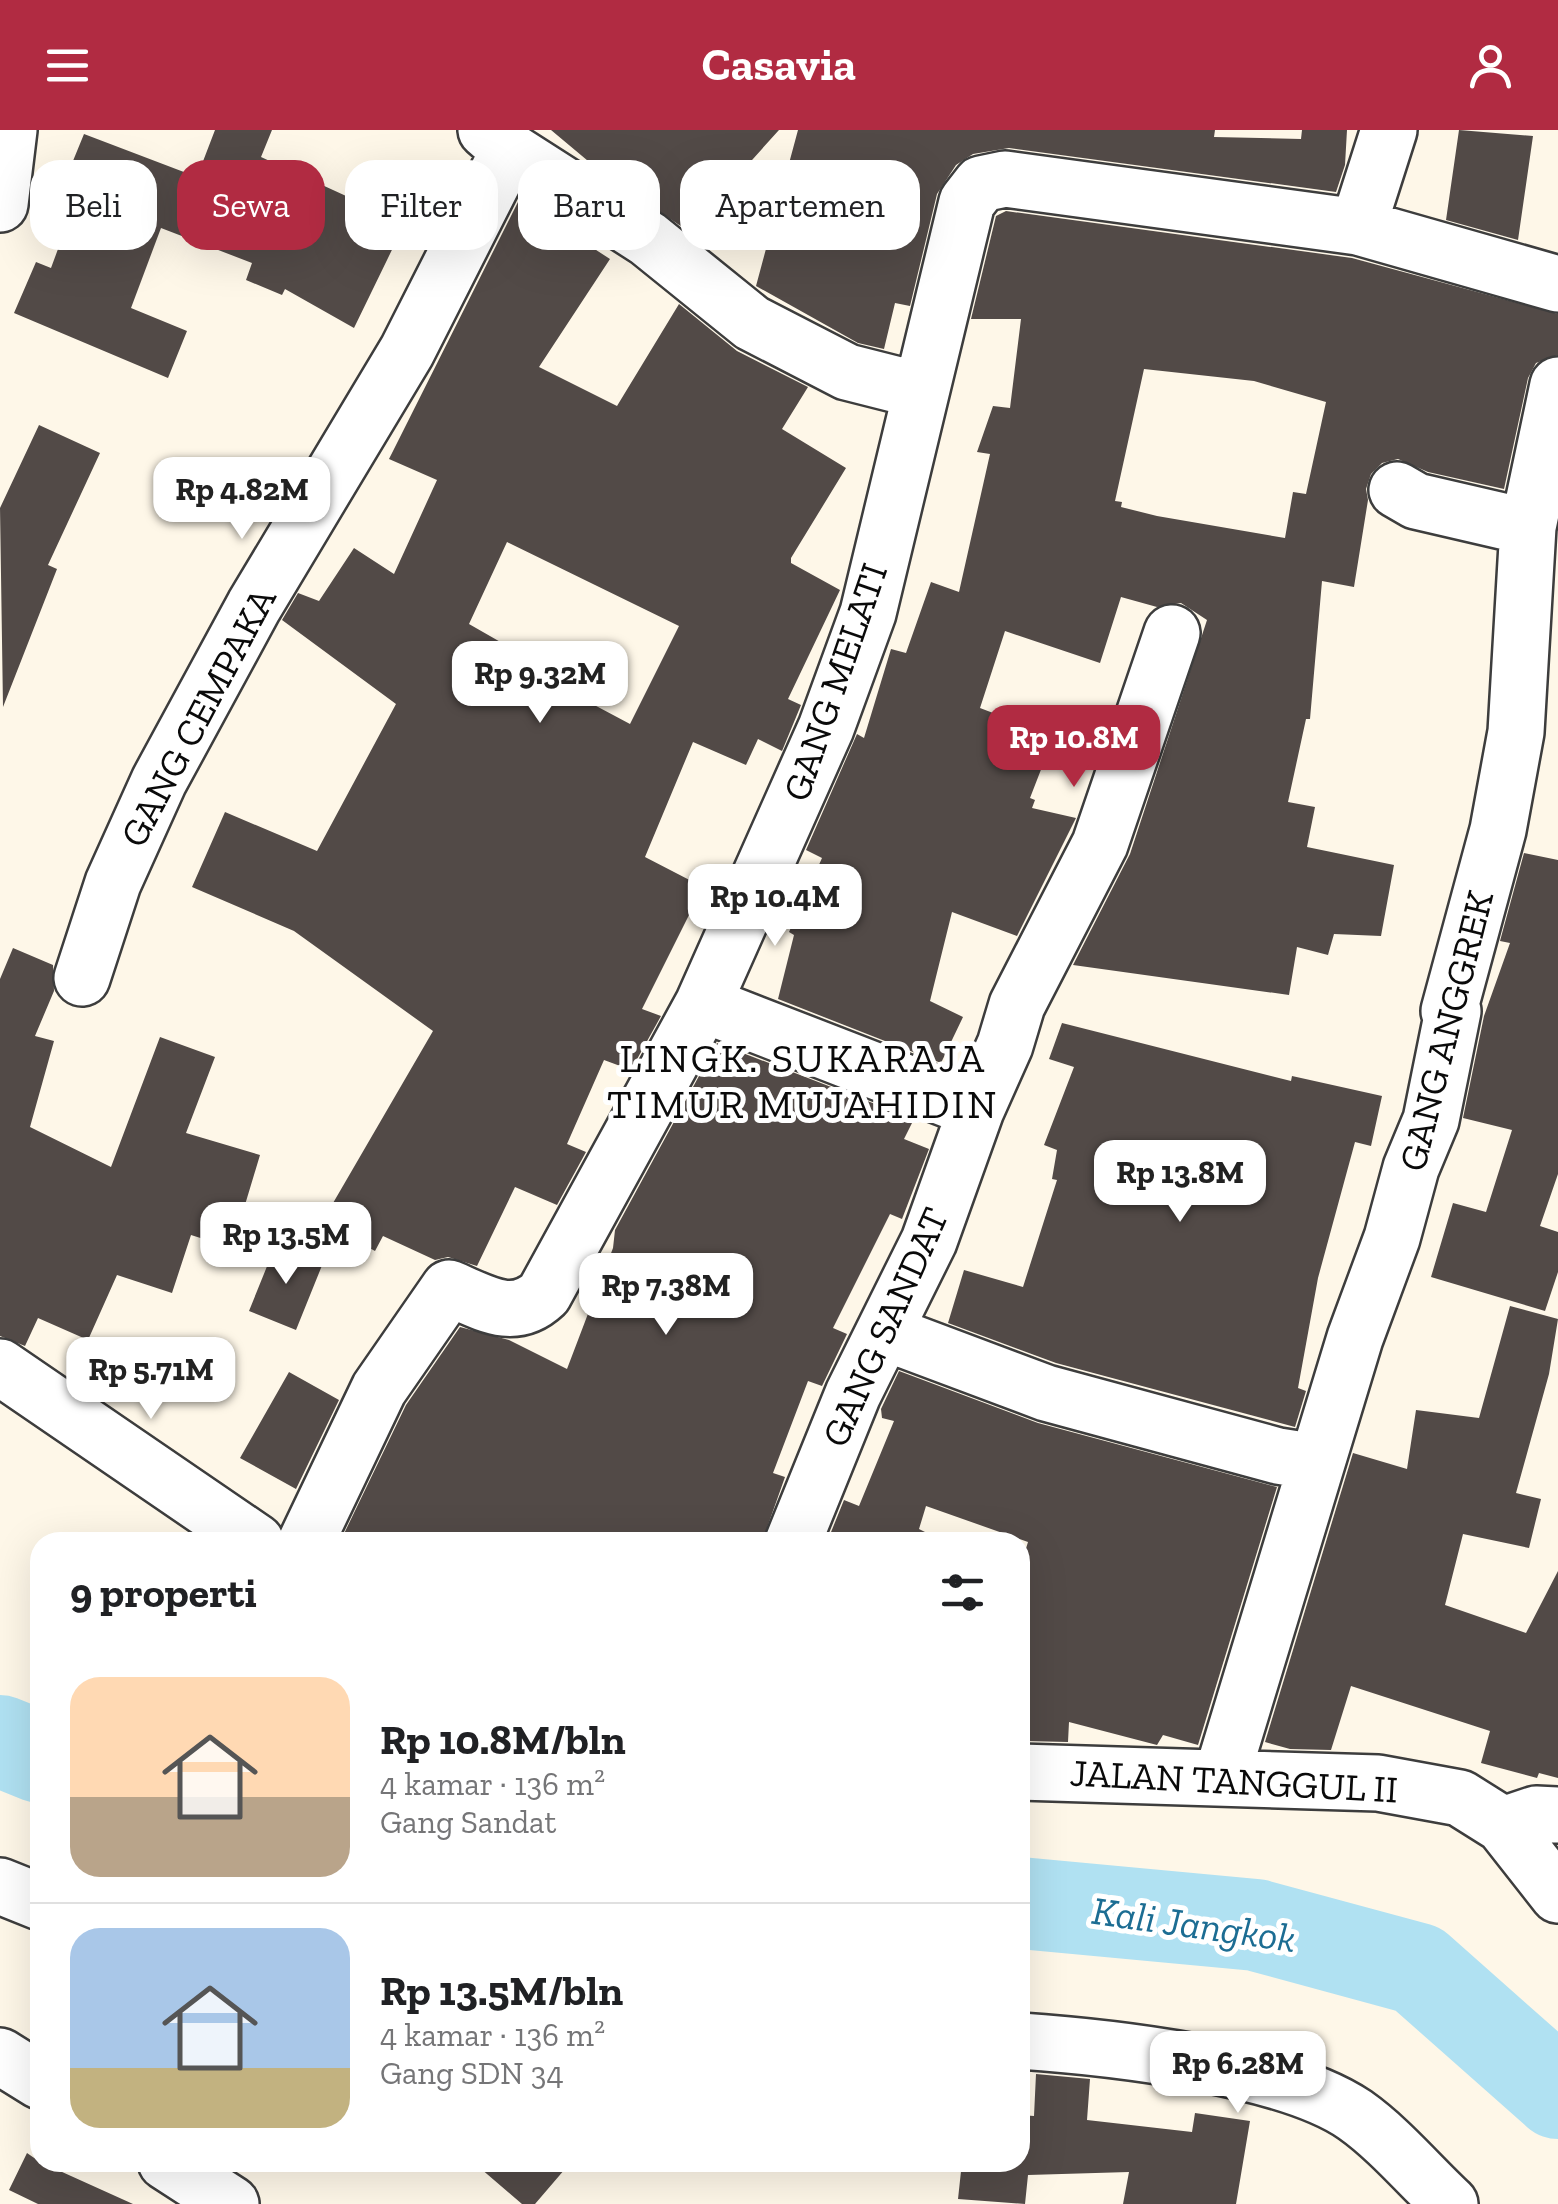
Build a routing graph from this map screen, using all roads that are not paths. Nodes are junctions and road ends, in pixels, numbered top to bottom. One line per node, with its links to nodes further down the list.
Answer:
1 (9, 130): 4 (street)
2 (1389, 130): 5 (street)
3 (497, 140): 8 (street); 12 (street, GANG CEMPAKA)
4 (0, 204)
5 (1358, 228): 6 (street, GANG MELATI); 8 (street, GANG MELATI)
6 (1558, 284)
7 (1558, 385): 10 (street, GANG ANGGREK)
8 (918, 390): 13 (street, GANG MELATI)
9 (1397, 490): 10 (street)
10 (1528, 527): 17 (street, GANG ANGGREK)
11 (1172, 633): 14 (street, GANG SANDAT)
12 (82, 978)
13 (703, 1004): 14 (street); 19 (street, GANG MELATI)
14 (976, 1110): 15 (street, GANG SANDAT)
15 (886, 1333): 17 (street); 20 (street, GANG SANDAT)
16 (0, 1367): 18 (street)
17 (1316, 1462): 22 (street, GANG ANGGREK)
18 (241, 1532)
19 (311, 1532)
20 (796, 1532)
21 (1030, 1772): 22 (street, JALAN TANGGUL II)
22 (1222, 1775): 24 (street, JALAN TANGGUL II)
23 (1558, 1815): 24 (street)
24 (1503, 1826): 26 (street, JALAN TANGGUL II)
25 (0, 1886): 27 (street)
26 (1558, 1895)
27 (30, 1898)
28 (1030, 2042): 33 (street)
29 (0, 2056): 30 (street)
30 (30, 2075)
31 (181, 2172): 32 (street)
32 (230, 2204)
33 (1450, 2204)

